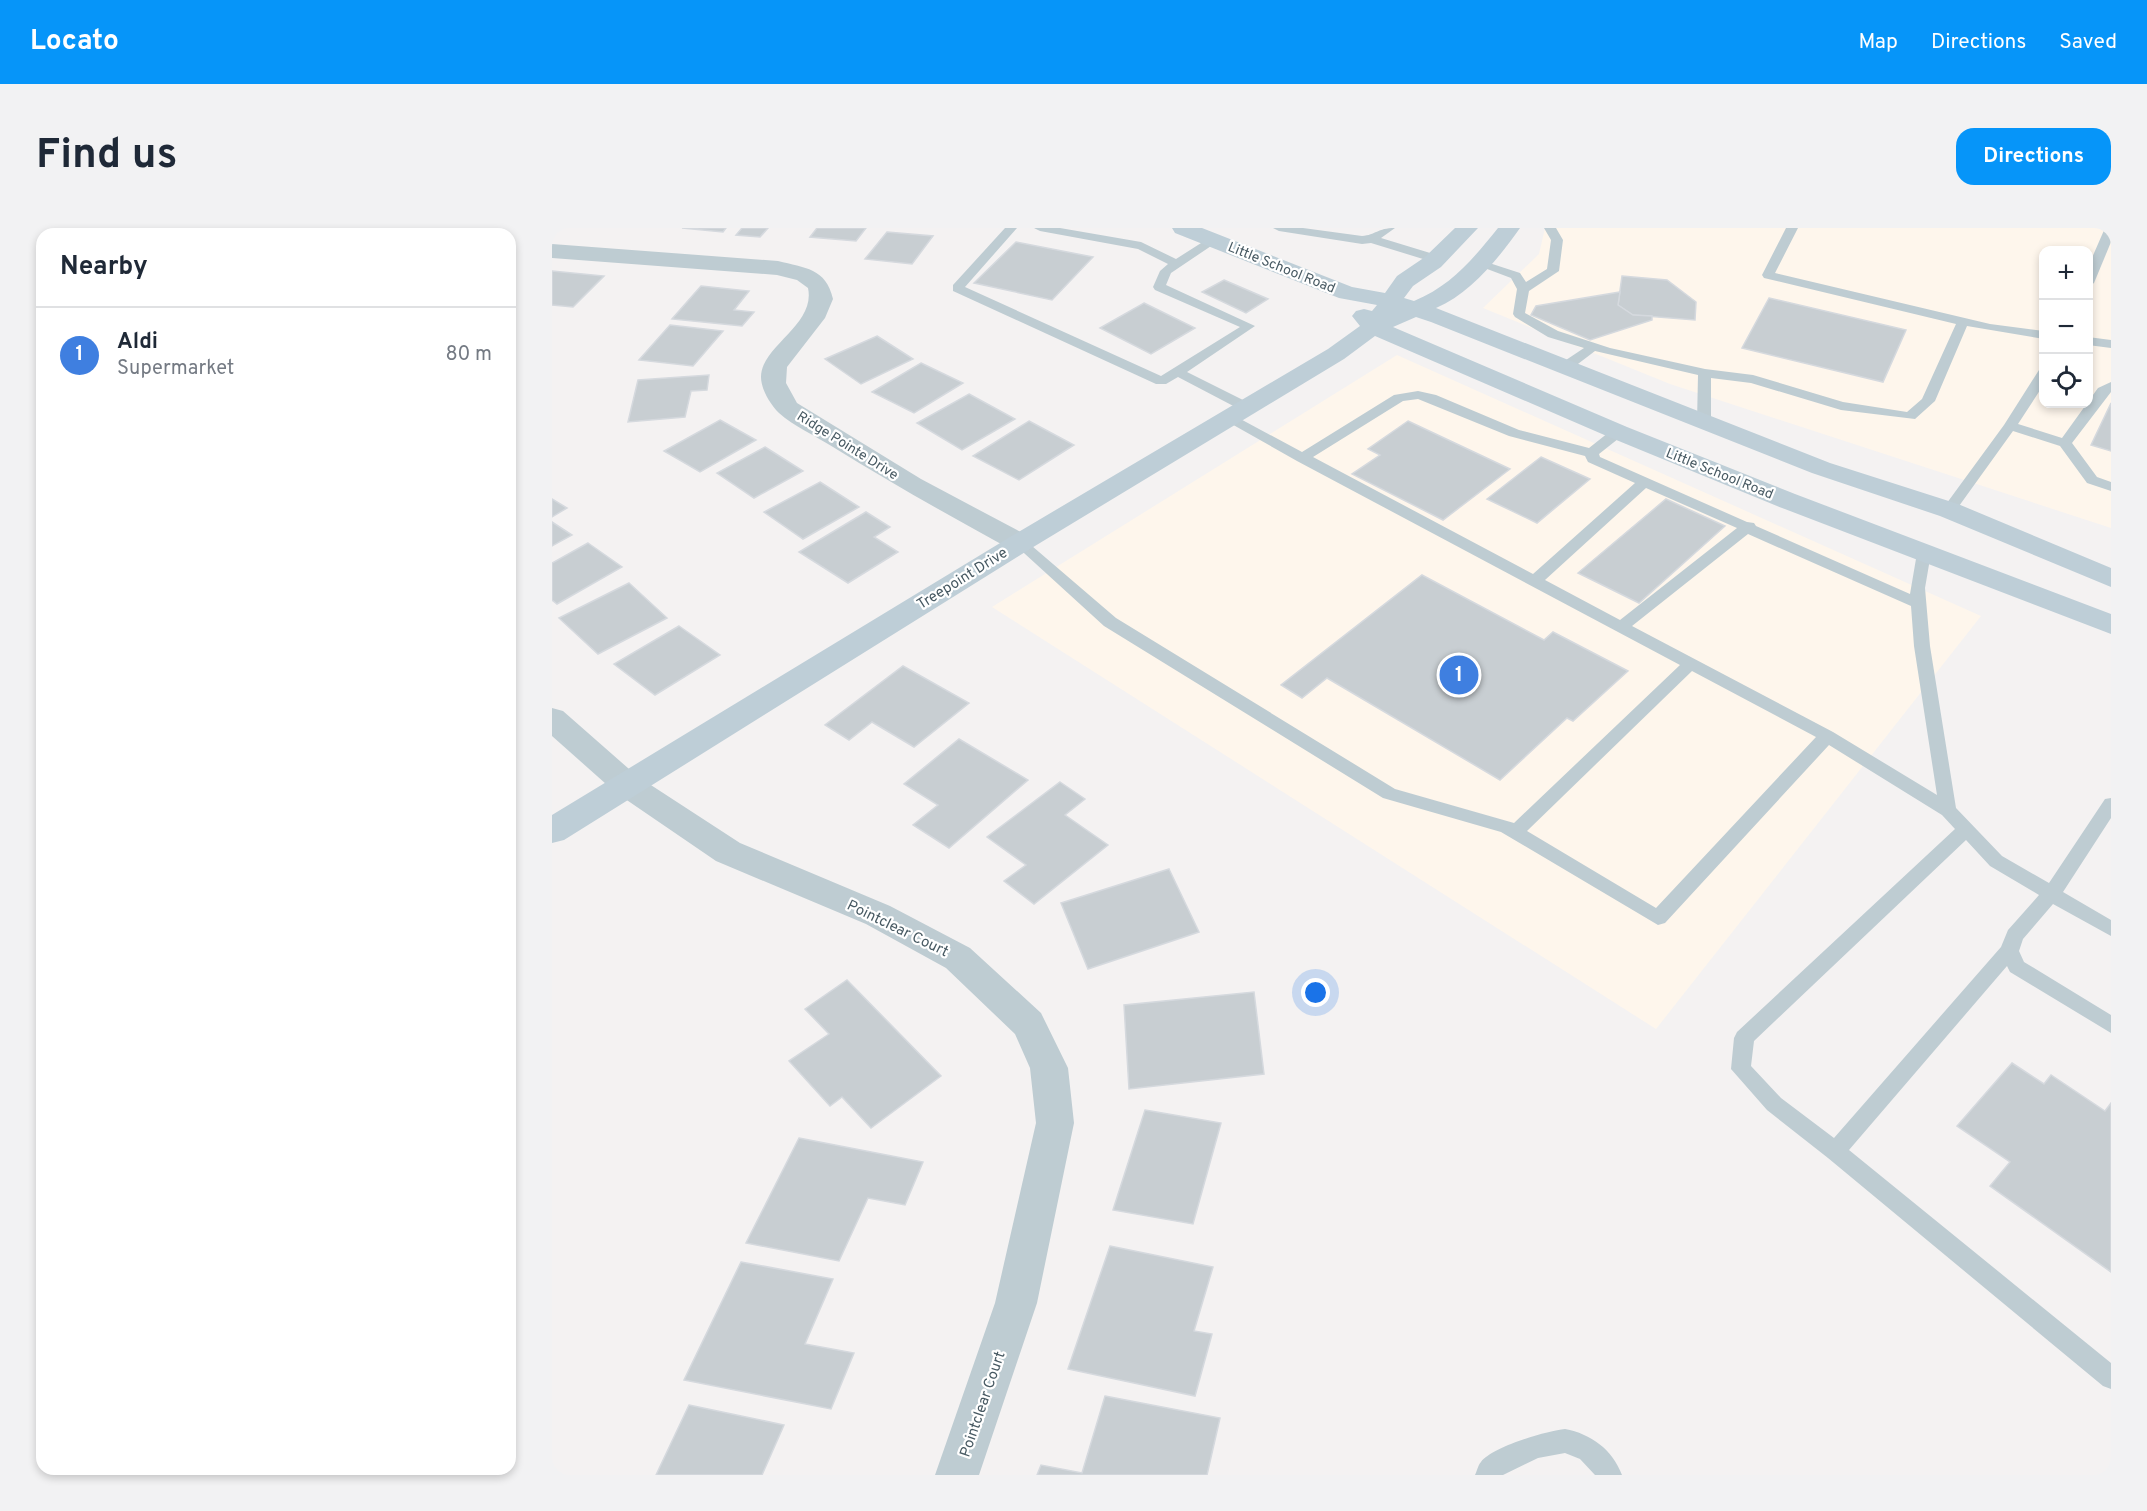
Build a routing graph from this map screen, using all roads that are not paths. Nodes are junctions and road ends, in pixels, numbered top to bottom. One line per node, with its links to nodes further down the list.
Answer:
1 (1011, 228): 29 (lane)
2 (1040, 228): 15 (lane)
3 (1184, 228): 12 (main road, Little School Road)
4 (1279, 228): 11 (lane)
5 (1389, 228): 11 (lane)
6 (1467, 228): 14 (main road, Treepoint Drive)
7 (1509, 228): 16 (main road, Treepoint Drive)
8 (1550, 228): 18 (lane)
9 (1792, 228): 22 (lane)
10 (2111, 228): 17 (lane)
11 (1372, 239): 14 (lane)
12 (1213, 240): 15 (lane); 19 (main road, Little School Road)
13 (552, 251): 45 (street, Ridge Pointe Drive)
14 (1436, 259): 20 (main road, Treepoint Drive)
15 (1176, 264): 29 (lane)
16 (1480, 264): 18 (lane); 21 (main road, Treepoint Drive)
17 (2093, 271)
18 (1523, 289): 27 (lane)
19 (1347, 293): 20 (main road, Little School Road); 23 (main road, Little School Road)
20 (1391, 301): 21 (main road, Little School Road); 23 (main road, Treepoint Drive)
21 (1416, 308): 23 (main road, Treepoint Drive); 28 (main road, Little School Road)
22 (1964, 322): 24 (lane); 30 (lane)
23 (1373, 327): 33 (main road, Treepoint Drive); 36 (main road, Little School Road)
24 (2039, 334)
25 (2093, 342): 26 (lane)
26 (2111, 344)
27 (1593, 347): 28 (lane); 30 (lane)
28 (1565, 367): 34 (main road, Little School Road)
29 (1178, 372): 33 (lane)
30 (1705, 373): 34 (lane)
31 (2039, 379): 35 (lane)
32 (2111, 386): 37 (lane)
33 (1237, 412): 39 (lane); 45 (main road, Treepoint Drive)
34 (1704, 422): 43 (main road, Little School Road)
35 (2010, 426): 37 (lane); 43 (lane)
36 (1618, 432): 38 (lane); 40 (main road, Little School Road)
37 (2065, 443): 42 (lane)
38 (1592, 453): 39 (lane); 41 (lane)
39 (1302, 458): 48 (lane)
40 (1690, 460): 43 (main road); 46 (main road, Little School Road)
41 (1646, 481): 44 (lane); 48 (lane)
42 (2111, 487)
43 (1949, 510): 47 (main road, Little School Road)
44 (1749, 526): 50 (lane); 52 (lane)
45 (1020, 543): 56 (main road, Treepoint Drive); 61 (lane)
46 (1924, 553): 49 (main road); 50 (lane); 51 (main road, Little School Road)
47 (2111, 578)
48 (1534, 581): 52 (lane)
49 (2111, 603)
50 (1919, 604): 58 (lane)
51 (2111, 625)
52 (1621, 627): 53 (lane)
53 (1690, 664): 55 (lane); 61 (lane)
54 (552, 719): 56 (street, Pointclear Court)
55 (1827, 736): 58 (lane); 61 (lane)
56 (626, 784): 60 (main road, Treepoint Drive); 68 (street, Pointclear Court)
57 (2111, 804): 62 (lane)
58 (1948, 810): 59 (lane)
59 (1966, 829): 62 (lane); 66 (lane)
60 (552, 831)
61 (1515, 832)
62 (2052, 893): 63 (lane); 64 (lane)
63 (2111, 929)
64 (2009, 951): 65 (lane); 66 (lane)
65 (2111, 1025)
66 (1835, 1151): 67 (lane)
67 (2111, 1378)
68 (957, 1475)
69 (1487, 1475): 70 (lane)
70 (1610, 1475)

